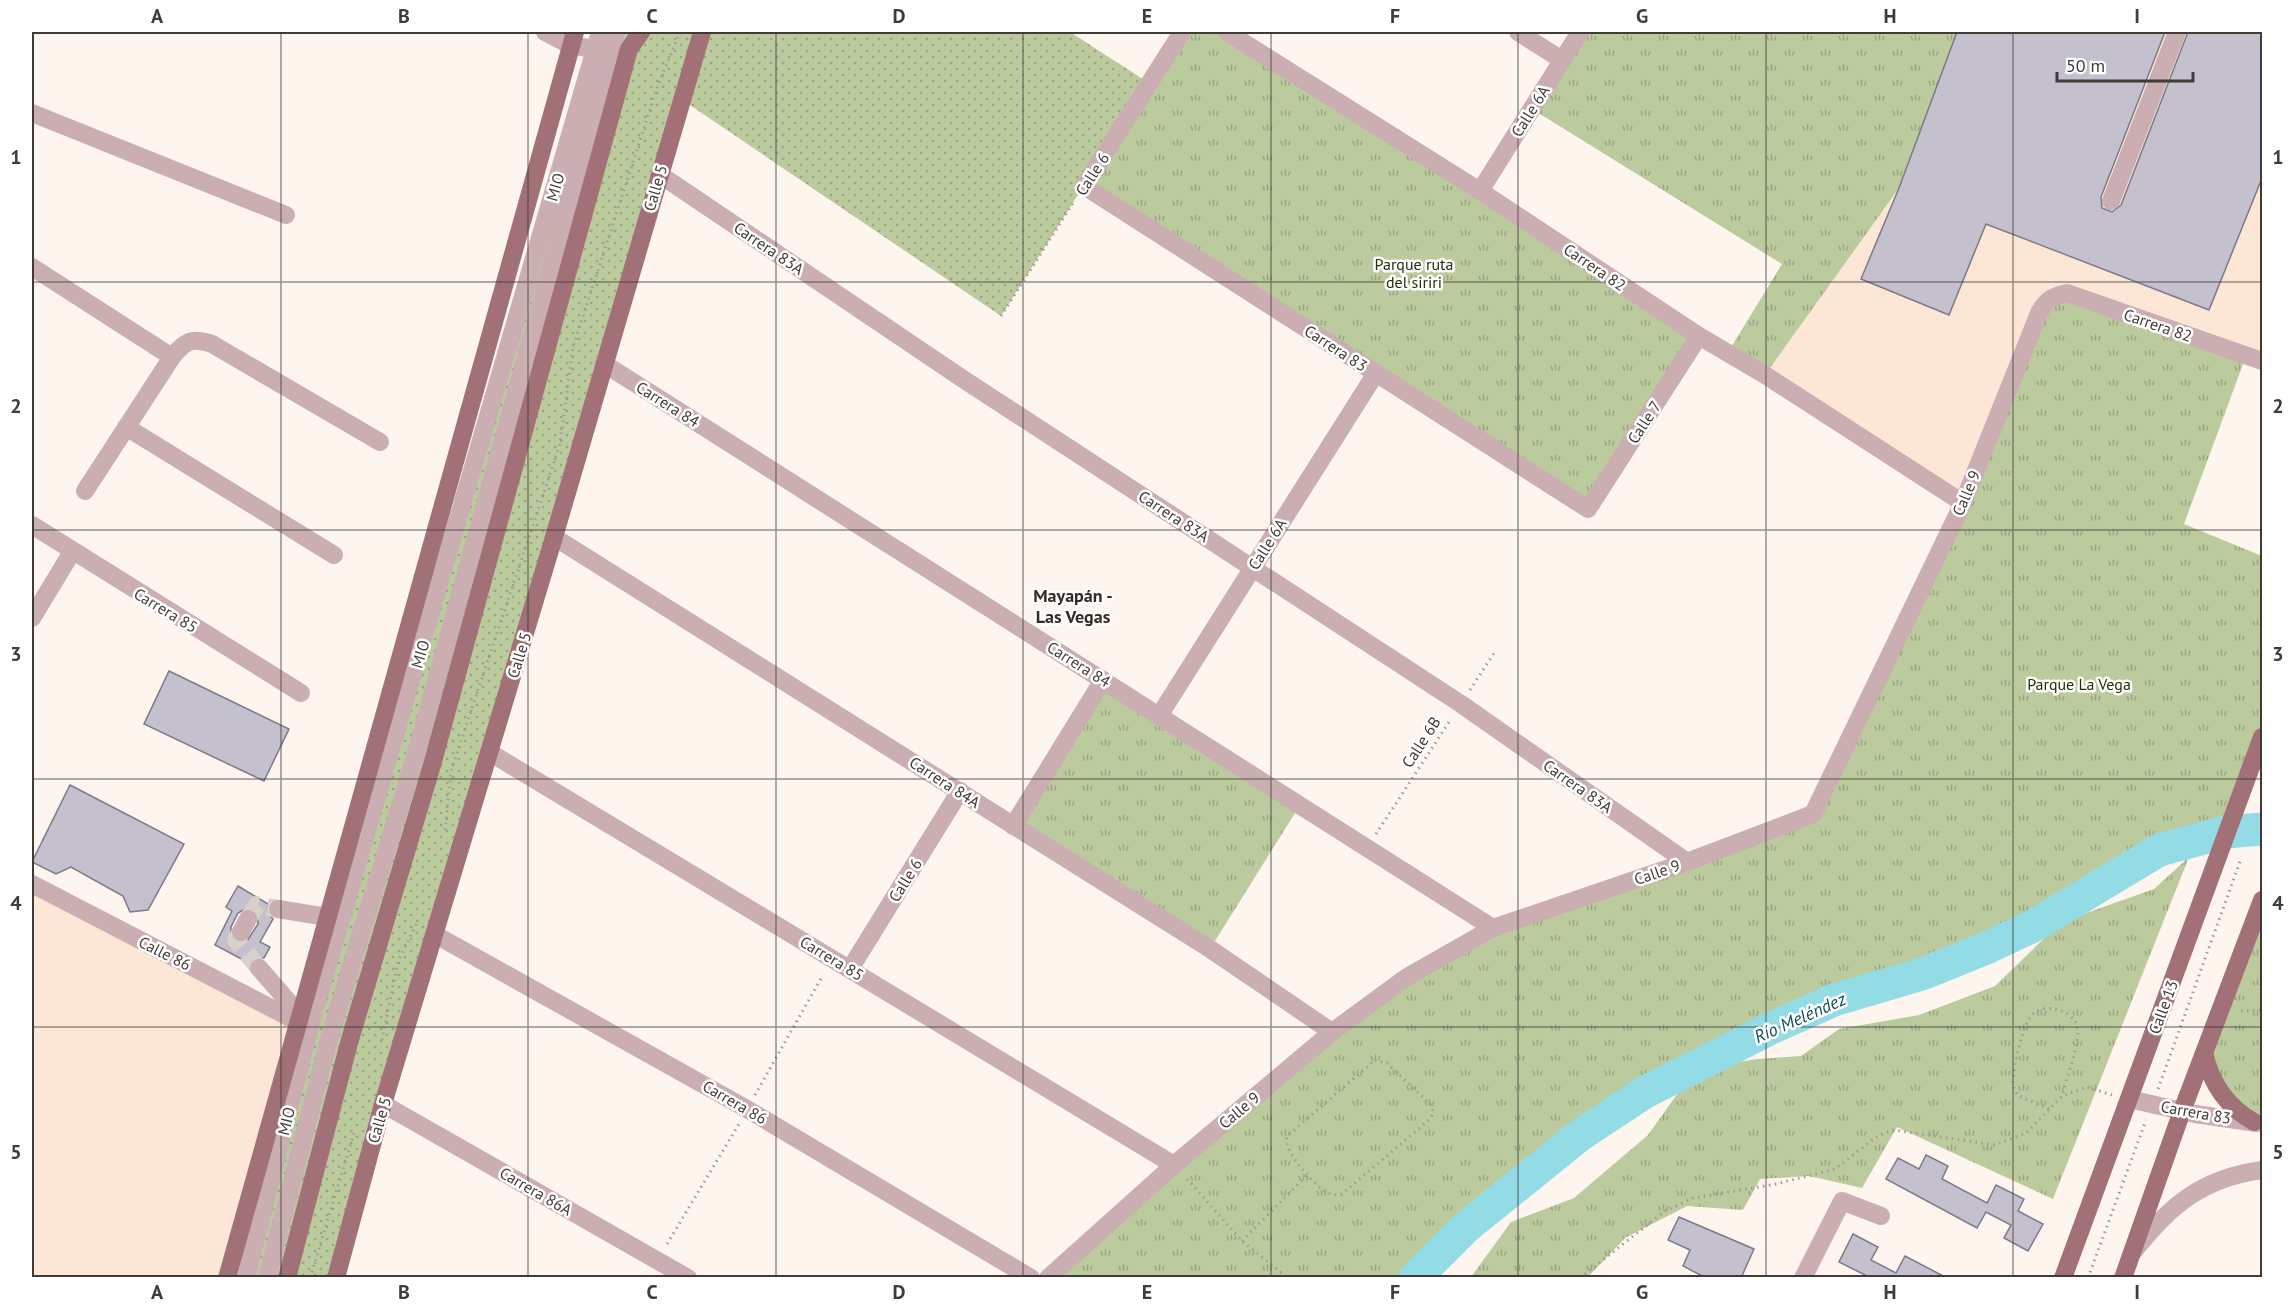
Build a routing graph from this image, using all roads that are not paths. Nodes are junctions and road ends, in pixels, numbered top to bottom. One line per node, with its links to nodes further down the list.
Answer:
1 (545, 32): 11 (street)
2 (600, 32): 13 (street, MIO)
3 (616, 32): 13 (street, MIO)
4 (641, 32): 12 (main road)
5 (702, 32): 16 (main road, Calle 5)
6 (1182, 32): 17 (street, Calle 6)
7 (1227, 32): 18 (street, Carrera 82)
8 (1518, 32): 14 (street)
9 (1580, 32): 14 (street, Calle 6A)
10 (2177, 32): 19 (street)
11 (572, 38): 13 (street); 50 (main road)
12 (629, 49): 13 (street); 70 (main road)
13 (602, 51): 68 (street, MIO); 69 (street, MIO)
14 (1562, 60): 18 (street, Calle 6A)
15 (32, 113): 20 (street)
16 (659, 174): 26 (main road, Calle 5); 37 (street, Carrera 83A)
17 (1084, 186): 27 (street, Carrera 83)
18 (1480, 191): 23 (street, Carrera 82)
19 (2111, 201)
20 (286, 215)
21 (32, 267): 24 (street)
22 (2054, 296): 25 (street, Carrera 82); 31 (street, Calle 9)
23 (1699, 336): 31 (street, Carrera 82); 32 (street, Calle 7)
24 (172, 357): 28 (street); 29 (street)
25 (2262, 361)
26 (603, 363): 34 (main road, Calle 5); 39 (street, Carrera 84)
27 (1376, 373): 32 (street, Carrera 83); 37 (street, Calle 6A)
28 (126, 428): 30 (street); 36 (street)
29 (380, 442)
30 (85, 491)
31 (1963, 503): 46 (street, Calle 9)
32 (1588, 509)
33 (32, 525): 35 (street, Carrera 85)
34 (554, 537): 43 (main road, Calle 5); 44 (street, Carrera 84A)
35 (72, 552): 38 (street); 40 (street, Carrera 85)
36 (334, 555)
37 (1253, 567): 41 (street, Calle 6A); 46 (street, Carrera 83A)
38 (32, 618)
39 (1103, 680): 41 (street, Carrera 84); 45 (street)
40 (302, 693)
41 (1159, 716): 51 (street, Carrera 84)
42 (2262, 737): 58 (main road, Calle 13)
43 (489, 752): 52 (main road, Calle 5); 54 (street, Carrera 85)
44 (960, 791): 45 (street, Carrera 84A); 54 (street, Calle 6)
45 (1013, 826): 56 (street, Carrera 84A)
46 (1687, 862): 51 (street, Calle 9)
47 (32, 884): 55 (street, Calle 86)
48 (2262, 900): 57 (main road)
49 (278, 909): 50 (street)
50 (327, 917): 55 (main road)
51 (1493, 928): 56 (street, Calle 9)
52 (434, 934): 59 (main road, Calle 5); 72 (street, Carrera 86)
53 (259, 968): 55 (street)
54 (850, 969): 62 (street, Carrera 85)
55 (299, 1018): 67 (main road)
56 (1332, 1032): 62 (street, Calle 9)
57 (2204, 1053): 60 (main road); 61 (main road)
58 (2120, 1097): 60 (street, Carrera 83); 75 (main road, Calle 13)
59 (383, 1104): 66 (main road, Calle 5); 71 (street, Carrera 86A)
60 (2182, 1111): 61 (street, Carrera 83); 65 (main road)
61 (2258, 1123)
62 (1174, 1165): 73 (street, Calle 9)
63 (2262, 1170): 65 (street)
64 (1881, 1216): 74 (street)
65 (2131, 1255): 76 (main road)
66 (338, 1277)
67 (227, 1278)
68 (246, 1278)
69 (267, 1278)
70 (287, 1278)
71 (688, 1278)
72 (1031, 1278)
73 (1048, 1278)
74 (1803, 1278)
75 (2063, 1278)
76 (2123, 1278)

